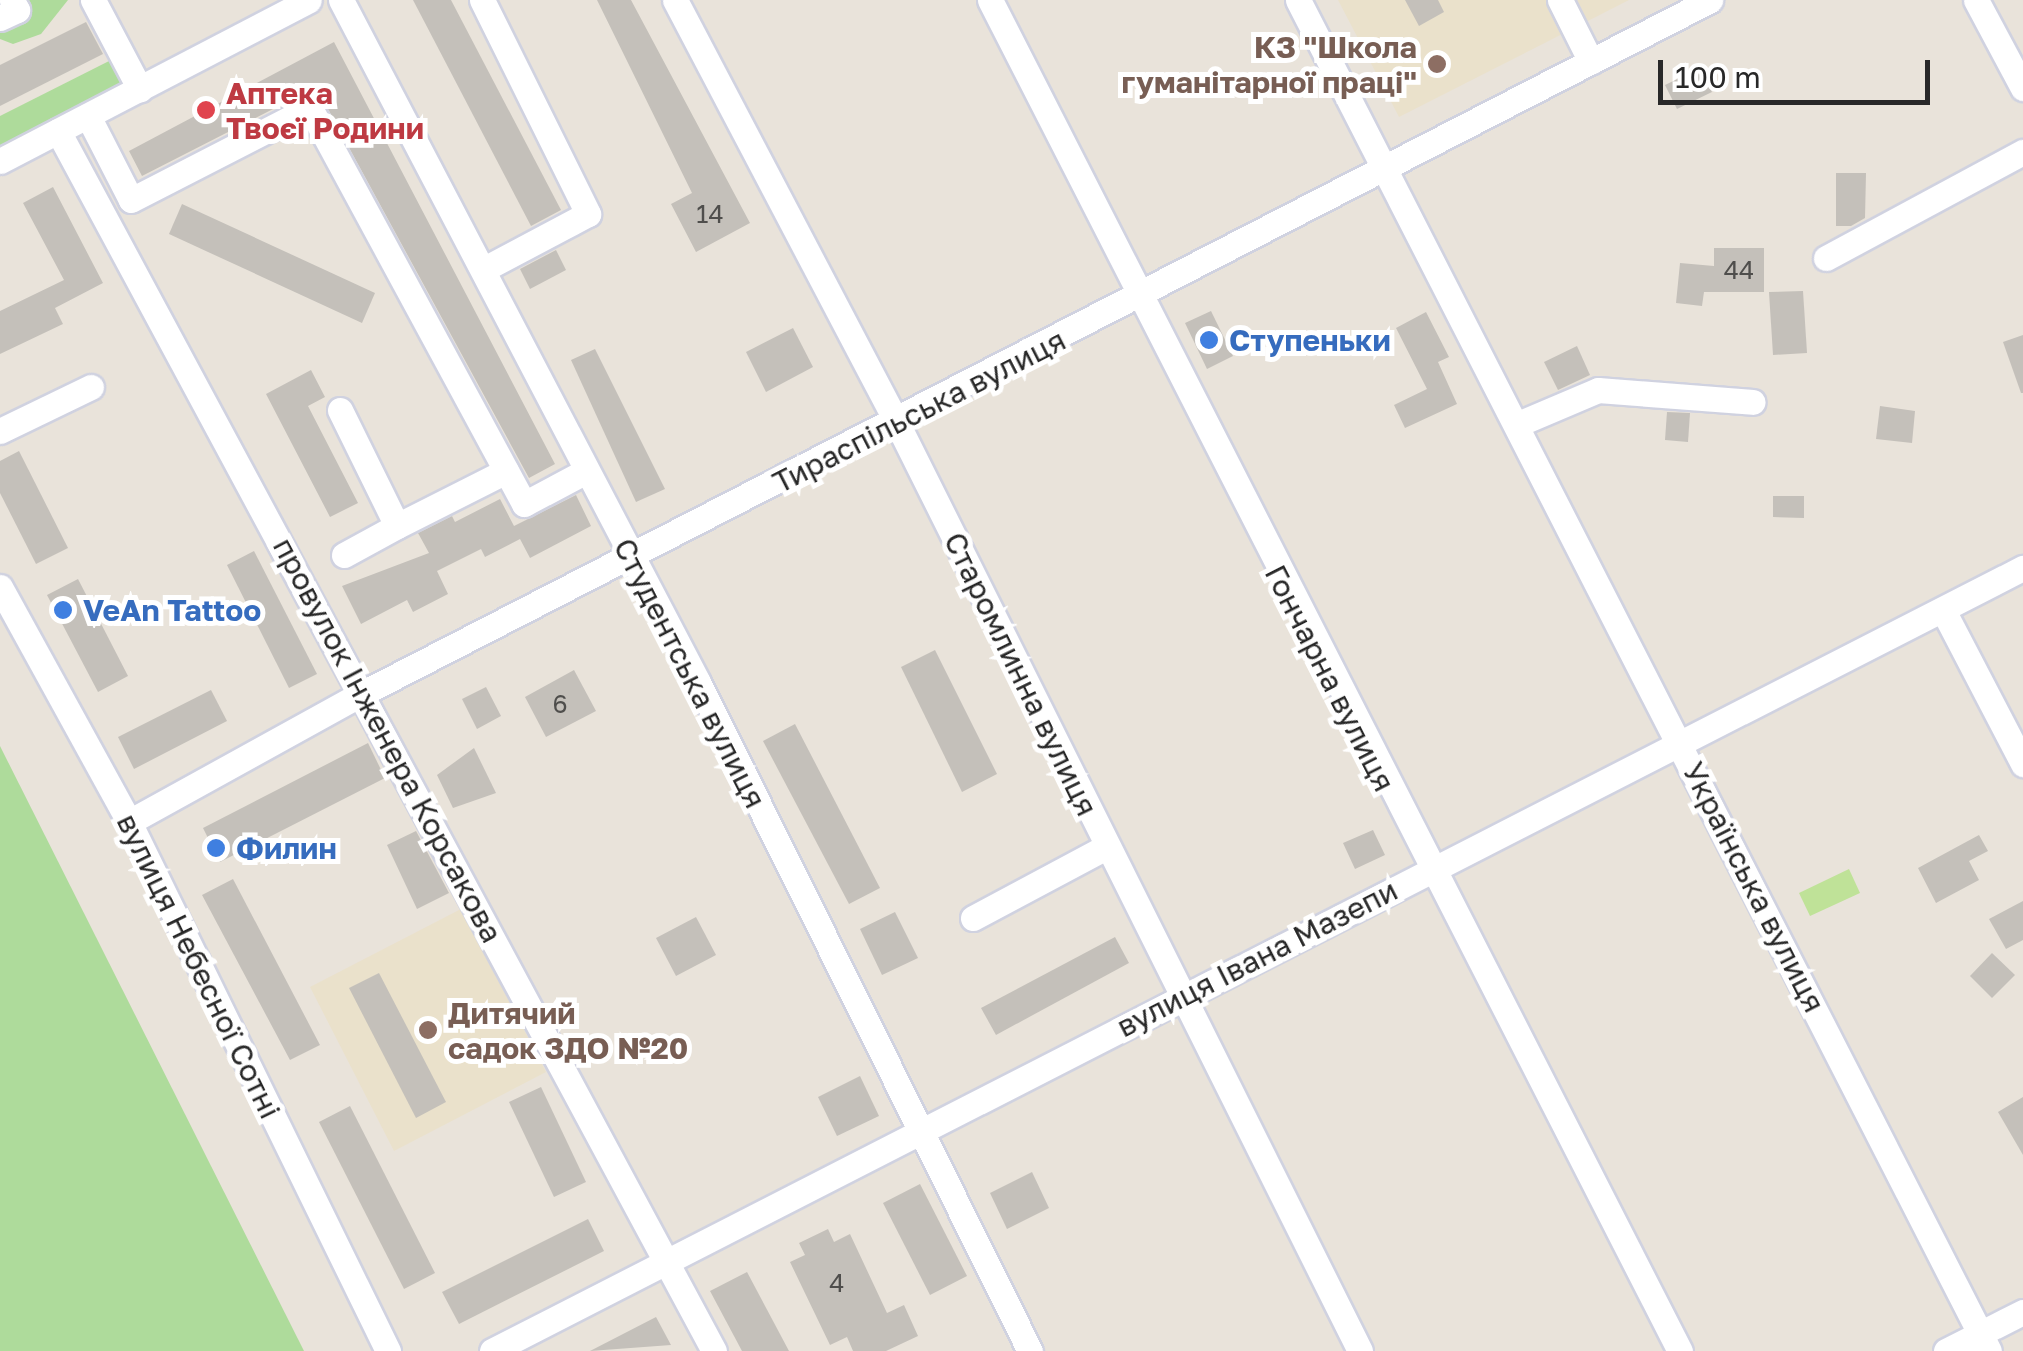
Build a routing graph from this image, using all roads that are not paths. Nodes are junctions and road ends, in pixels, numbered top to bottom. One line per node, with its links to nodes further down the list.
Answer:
1 (93, 0): 13 (street)
2 (309, 0): 13 (street)
3 (341, 0): 20 (street, Студентська вулиця)
4 (482, 0): 20 (street)
5 (675, 0): 25 (street, Старомлинна вулиця)
6 (990, 0): 21 (street, Гончарна вулиця)
7 (1298, 0): 18 (street, Українська вулиця)
8 (1560, 0): 11 (street)
9 (1710, 0): 11 (street, Тираспільська вулиця)
10 (1976, 0): 12 (street)
11 (1591, 62): 18 (street, Тираспільська вулиця)
12 (2021, 77)
13 (140, 89): 14 (street)
14 (88, 116): 15 (street); 28 (street)
15 (58, 131): 17 (street); 36 (street, провулок Інженера Корсакова)
16 (2023, 152): 19 (street)
17 (0, 161)
18 (1387, 170): 21 (street, Тираспільська вулиця); 26 (street, Українська вулиця)
19 (1826, 258)
20 (484, 268): 29 (street, Студентська вулиця)
21 (1137, 298): 25 (street, Тираспільська вулиця); 41 (street, Гончарна вулиця)
22 (91, 387): 27 (street)
23 (1753, 402): 26 (street)
24 (340, 410): 30 (street)
25 (897, 424): 32 (street, Тираспільська вулиця); 40 (street, Старомлинна вулиця)
26 (1518, 424): 37 (street, Українська вулиця)
27 (0, 431)
28 (506, 470): 29 (street); 30 (street)
29 (586, 472): 32 (street, Студентська вулиця)
30 (396, 526): 31 (street)
31 (344, 555)
32 (633, 560): 36 (street, Тираспільська вулиця); 44 (street, Студентська вулиця)
33 (2023, 568): 35 (street, вулиця Івана Мазепи)
34 (0, 587): 39 (street, вулиця Небесної Сотні)
35 (1943, 610): 37 (street, вулиця Івана Мазепи); 38 (street)
36 (363, 692): 39 (street, Тираспільська вулиця); 45 (street, провулок Інженера Корсакова)
37 (1682, 744): 41 (street, вулиця Івана Мазепи); 47 (street, Українська вулиця)
38 (2023, 764)
39 (129, 822): 49 (street, вулиця Небесної Сотні)
40 (1106, 847): 42 (street); 43 (street, Старомлинна вулиця)
41 (1428, 871): 43 (street, вулиця Івана Мазепи); 53 (street, Гончарна вулиця)
42 (972, 918)
43 (1181, 997): 44 (street, вулиця Івана Мазепи); 52 (street, Старомлинна вулиця)
44 (918, 1129): 45 (street, вулиця Івана Мазепи); 51 (street, Студентська вулиця)
45 (670, 1263): 48 (street, провулок Інженера Корсакова); 50 (street, вулиця Івана Мазепи)
46 (2023, 1312): 47 (street)
47 (1985, 1343): 54 (street)
48 (703, 1347)
49 (388, 1351)
50 (492, 1351)
51 (1030, 1351)
52 (1360, 1351)
53 (1680, 1351)
54 (1946, 1351)

